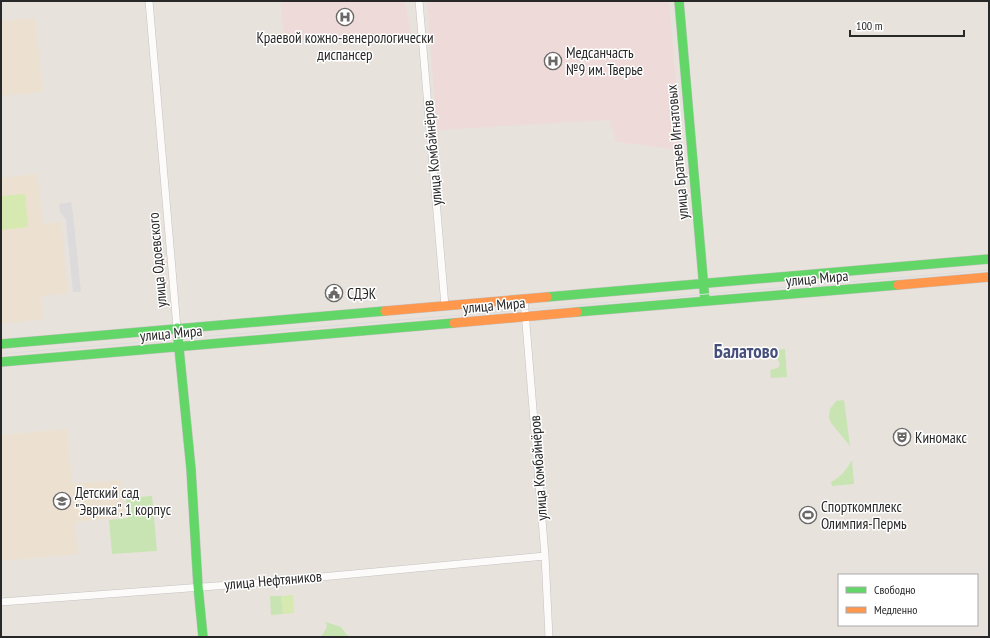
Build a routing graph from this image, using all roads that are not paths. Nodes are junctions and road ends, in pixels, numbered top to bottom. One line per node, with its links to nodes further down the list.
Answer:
1 (149, 1): 11 (street, улица Одоевского)
2 (419, 1): 9 (street, улица Комбайнёров)
3 (679, 1): 6 (main road, улица Братьев Игнатовых)
4 (989, 259): 6 (main road, улица Мира)
5 (989, 277): 8 (main road, улица Мира)
6 (703, 283): 7 (main road, улица Мира); 8 (main road, улица Братьев Игнатовых)
7 (524, 299): 9 (main road, улица Мира); 10 (street, улица Комбайнёров)
8 (705, 301): 10 (main road, улица Мира)
9 (445, 306): 11 (main road, улица Мира)
10 (526, 316): 13 (main road, улица Мира); 15 (street, улица Комбайнёров)
11 (177, 328): 12 (main road, улица Мира); 13 (main road, улица Одоевского)
12 (1, 344)
13 (178, 346): 14 (main road, улица Мира); 16 (main road, улица Одоевского)
14 (1, 362)
15 (544, 556): 16 (street, улица Нефтяников); 19 (street, улица Комбайнёров)
16 (198, 586): 17 (street, улица Нефтяников); 18 (main road, улица Одоевского)
17 (1, 602)
18 (203, 637)
19 (549, 637)

